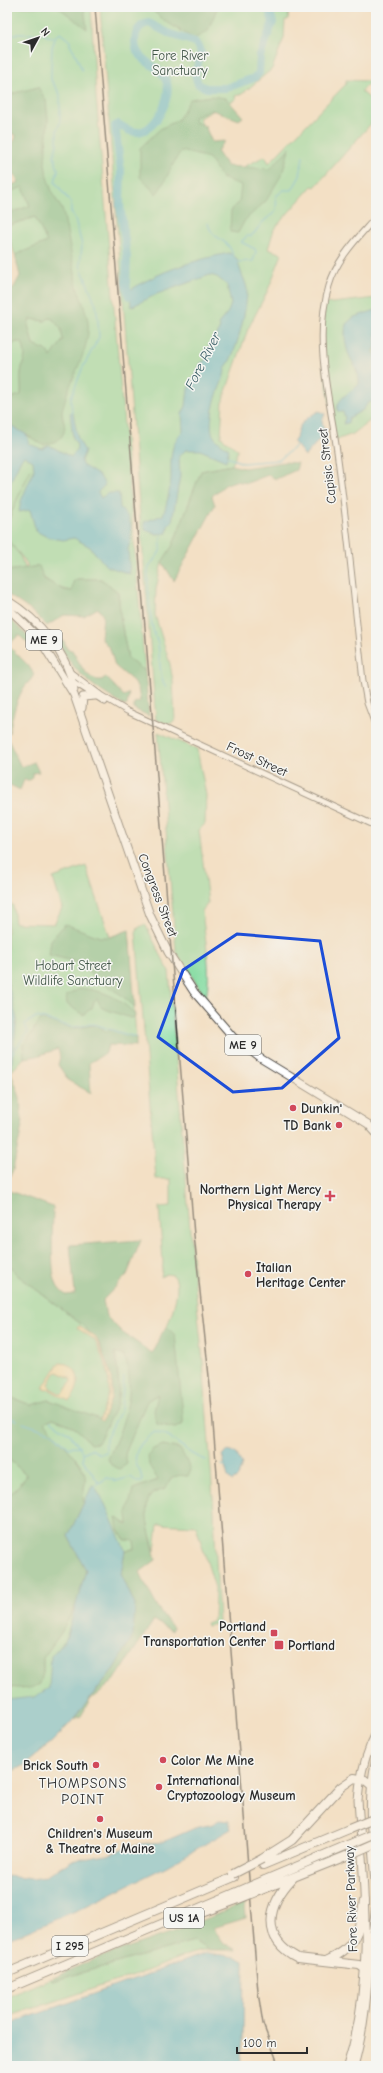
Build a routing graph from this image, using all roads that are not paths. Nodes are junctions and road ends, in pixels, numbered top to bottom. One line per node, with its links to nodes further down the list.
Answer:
1 (376, 216): 10 (street, Capisic Street)
2 (7, 600): 4 (main road, Congress Street / ME 9)
3 (7, 607): 5 (main road, ME 9); 6 (main road, Congress Street / ME 9)
4 (70, 672): 5 (main road, Congress Street / ME 9); 7 (street)
5 (72, 681): 6 (main road, Congress Street / ME 9); 7 (street)
6 (74, 694): 9 (main road, Congress Street / ME 9)
7 (95, 696): 9 (main road)
8 (129, 712): 11 (street, Frost Street)
9 (84, 720): 12 (main road, Congress Street / ME 9)
10 (376, 727)
11 (376, 826)
12 (376, 1133)
13 (376, 1733): 15 (main road, Fore River Parkway)
14 (376, 1759): 16 (main road, Fore River Parkway)
15 (359, 1779): 16 (highway); 20 (highway, US 1A); 25 (main road, Fore River Parkway)
16 (371, 1785): 24 (main road, Fore River Parkway)
17 (376, 1818): 20 (highway, bridge)
18 (376, 1833): 22 (highway, I 295, bridge)
19 (376, 1843): 21 (highway, bridge)
20 (262, 1862): 23 (highway, US 1A, bridge)
21 (293, 1878): 22 (highway); 27 (highway)
22 (266, 1884): 30 (highway, I 295, bridge)
23 (198, 1893): 29 (highway, I 295)
24 (376, 1896): 26 (main road, Fore River Parkway)
25 (364, 1901): 26 (main road, Fore River Parkway); 27 (highway)
26 (371, 1941): 28 (main road, Fore River Parkway)
27 (325, 1961): 28 (highway)
28 (367, 1970): 31 (main road, Fore River Parkway); 32 (main road, Fore River Parkway)
29 (7, 1973)
30 (7, 1989)
31 (347, 2066)
32 (354, 2066)

